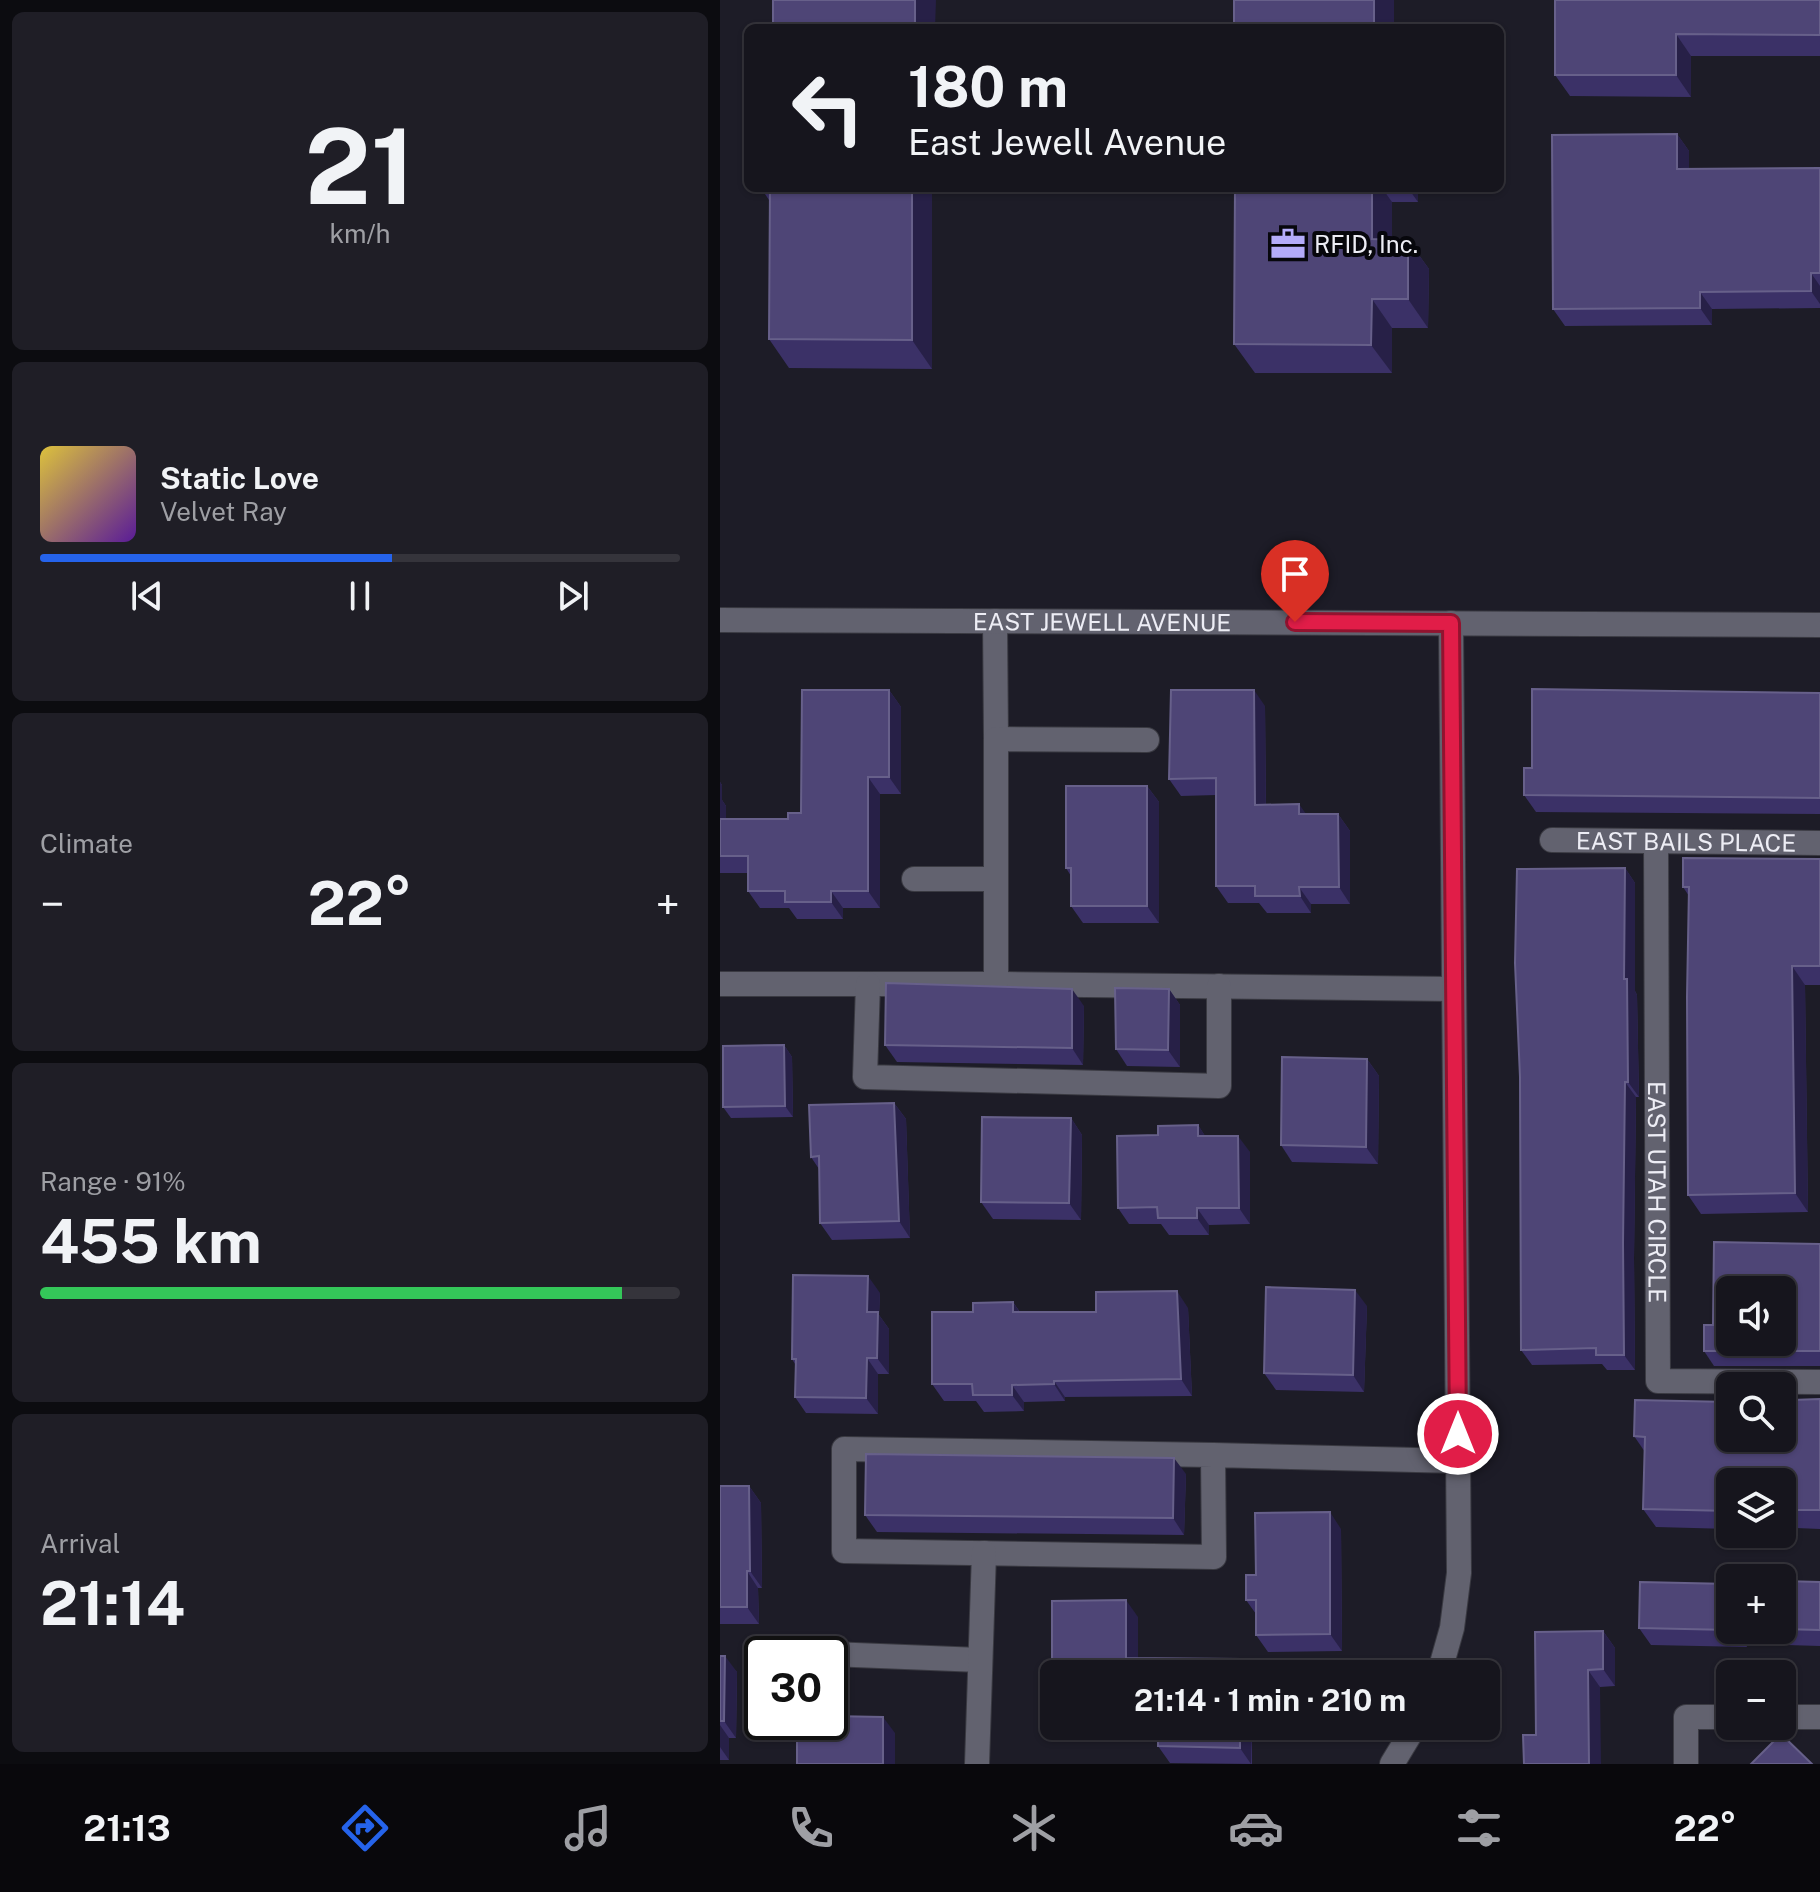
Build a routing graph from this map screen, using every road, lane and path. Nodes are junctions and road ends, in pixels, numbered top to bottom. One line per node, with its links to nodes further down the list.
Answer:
1 (720, 620): 2 (street, EAST JEWELL AVENUE)
2 (995, 621): 3 (street, EAST JEWELL AVENUE); 5 (street)
3 (1451, 623): 4 (street, EAST JEWELL AVENUE); 16 (street)
4 (1820, 625)
5 (996, 739): 6 (street); 11 (street)
6 (1147, 740)
7 (1552, 840): 8 (street, EAST BAILS PLACE)
8 (1656, 842): 9 (street, EAST BAILS PLACE); 17 (street, EAST UTAH CIRCLE)
9 (1820, 843)
10 (914, 879): 11 (street)
11 (996, 879): 14 (street)
12 (720, 984): 13 (street)
13 (868, 984): 14 (street); 15 (street)
14 (996, 984): 15 (street)
15 (1219, 986): 16 (street)
16 (1454, 989): 19 (street)
17 (1820, 1382)
18 (1213, 1455): 19 (street); 20 (street); 20 (street)
19 (1458, 1461): 23 (street)
20 (984, 1553): 22 (street)
21 (848, 1655): 22 (street)
22 (980, 1660): 28 (street)
23 (1443, 1660)
24 (1716, 1717): 30 (street)
25 (1796, 1717): 26 (street)
26 (1820, 1717)
27 (1407, 1740): 29 (street)
28 (977, 1764)
29 (1392, 1764)
30 (1686, 1764)

